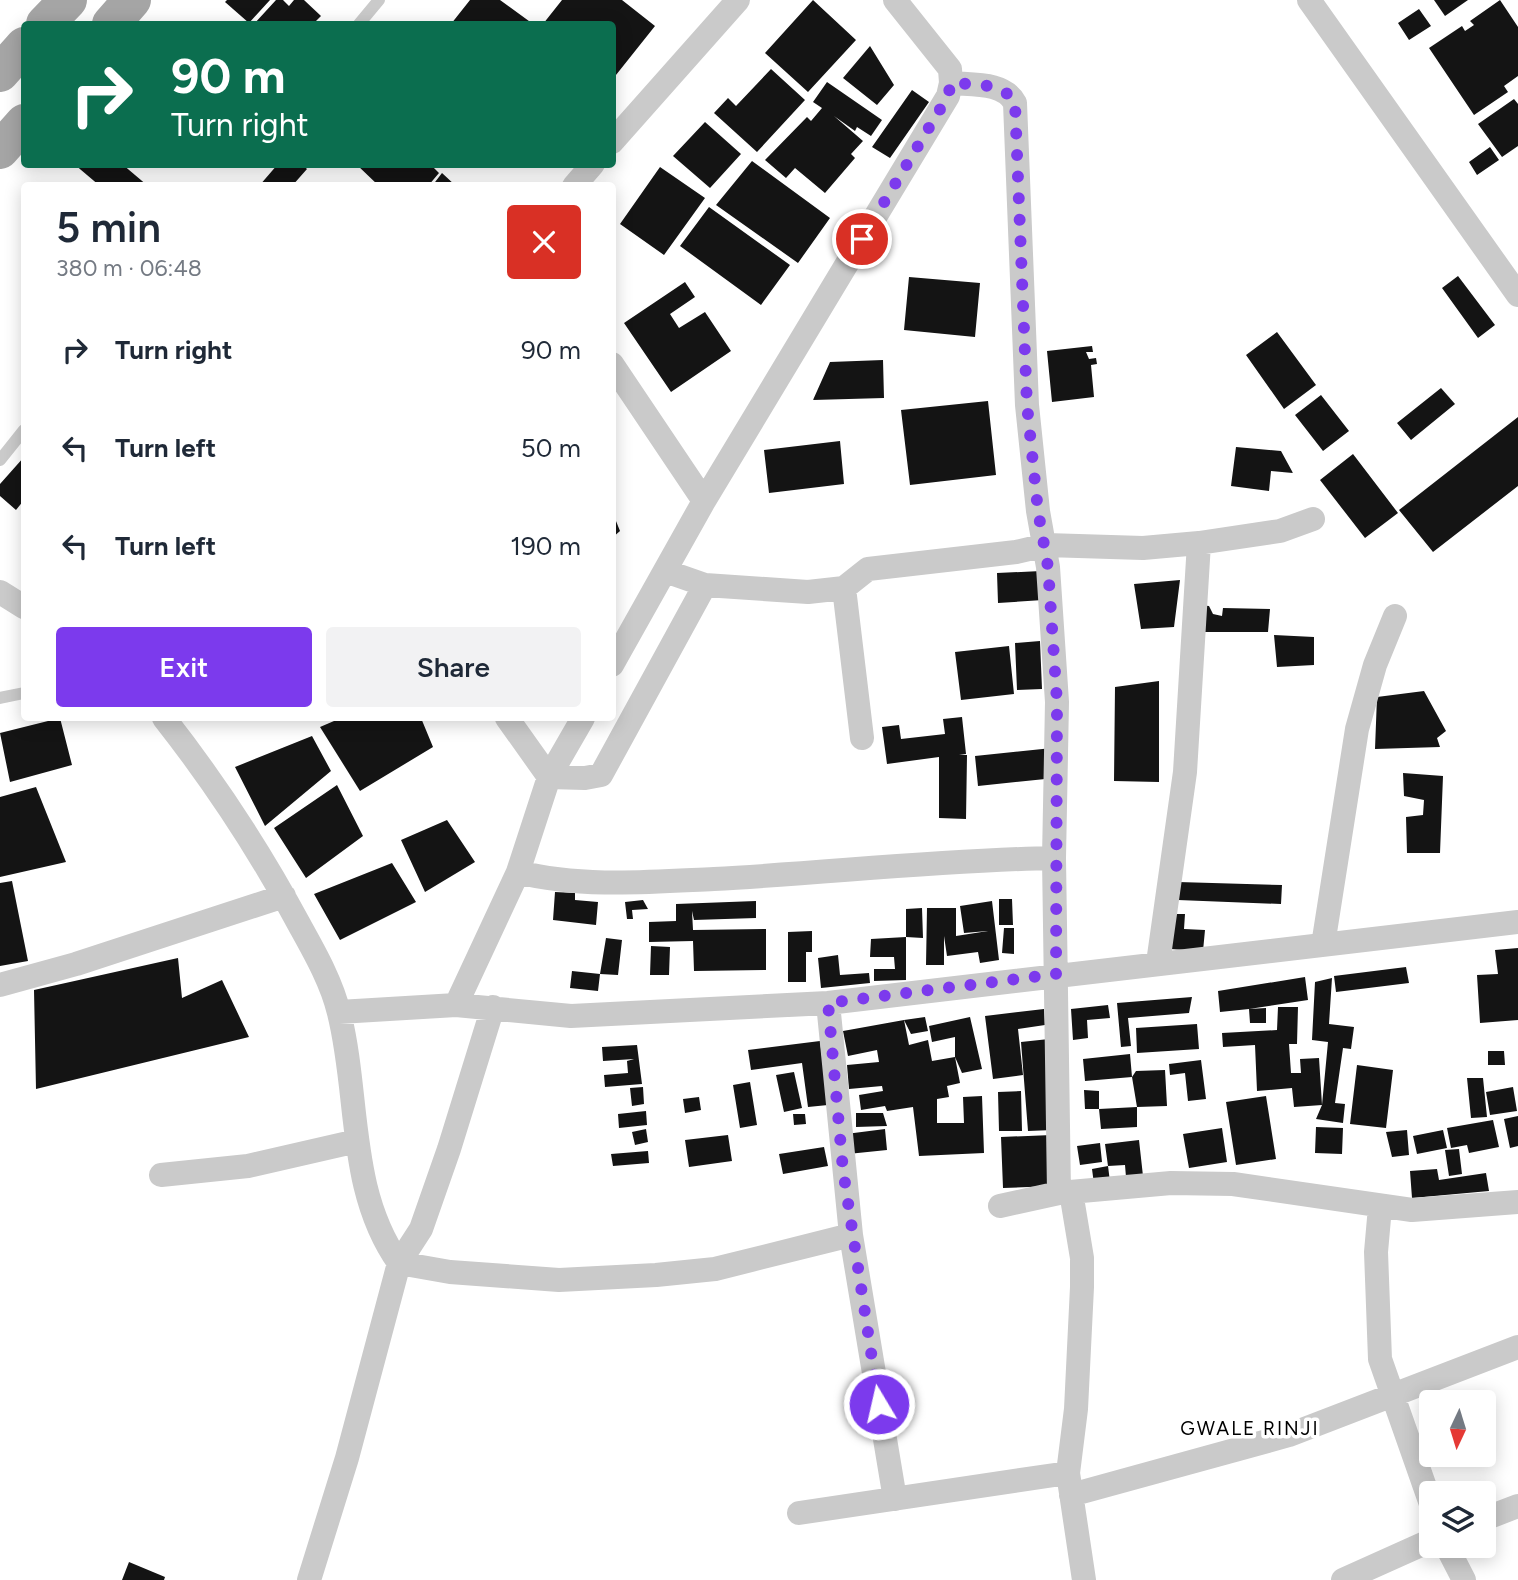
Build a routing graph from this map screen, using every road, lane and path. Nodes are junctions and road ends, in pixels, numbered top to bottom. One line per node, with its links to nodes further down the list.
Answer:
1 (68, 0): 7 (main road)
2 (132, 0): 8 (main road)
3 (379, 0): 9 (lane)
4 (738, 0): 14 (street)
5 (895, 0): 12 (street)
6 (1310, 0): 18 (street)
7 (48, 21)
8 (114, 21)
9 (362, 21)
10 (21, 49): 11 (main road)
11 (0, 73)
12 (951, 83): 22 (street); 25 (street)
13 (21, 126): 15 (main road)
14 (616, 137)
15 (0, 150)
16 (590, 168): 17 (street)
17 (577, 182)
18 (1518, 295)
19 (616, 370): 22 (street)
20 (21, 433): 21 (lane)
21 (0, 460)
22 (704, 501): 26 (street)
23 (1313, 519): 24 (street)
24 (1199, 543): 25 (street); 45 (street)
25 (1046, 545): 28 (street); 40 (street)
26 (665, 571): 27 (street); 32 (street)
27 (705, 584): 28 (street); 39 (street)
28 (844, 589): 38 (street)
29 (0, 592): 30 (street)
30 (21, 605)
31 (1395, 616): 44 (street)
32 (616, 658)
33 (21, 694): 34 (lane)
34 (0, 698)
35 (166, 721): 42 (street)
36 (509, 721): 39 (street)
37 (581, 721): 39 (street)
38 (862, 738)
39 (549, 777): 41 (street)
40 (1054, 858): 41 (street); 46 (street)
41 (518, 872): 49 (street)
42 (284, 896): 47 (street); 51 (street)
43 (1518, 922): 44 (street)
44 (1323, 945): 45 (street)
45 (1158, 963): 46 (street)
46 (1056, 974): 48 (street); 54 (street)
47 (0, 985)
48 (828, 1003): 50 (street); 58 (street)
49 (456, 1005): 50 (street); 51 (street)
50 (493, 1007): 59 (street)
51 (339, 1012): 52 (street)
52 (357, 1141): 53 (street); 59 (street)
53 (161, 1175)
54 (1065, 1192): 56 (street); 57 (street); 63 (street)
55 (1518, 1202): 57 (street)
56 (1000, 1206)
57 (1380, 1207): 61 (street)
58 (851, 1235): 59 (street); 64 (street)
59 (399, 1263): 70 (street)
60 (1518, 1347): 61 (street)
61 (1394, 1396): 62 (street); 63 (street)
62 (1423, 1481)
63 (1070, 1484): 64 (street); 71 (street)
64 (895, 1499): 66 (street)
65 (1518, 1506): 67 (street)
66 (799, 1513)
67 (1496, 1514)
68 (1419, 1546): 72 (street)
69 (1453, 1558): 73 (street)
70 (309, 1580)
71 (1084, 1580)
72 (1343, 1580)
73 (1464, 1580)

